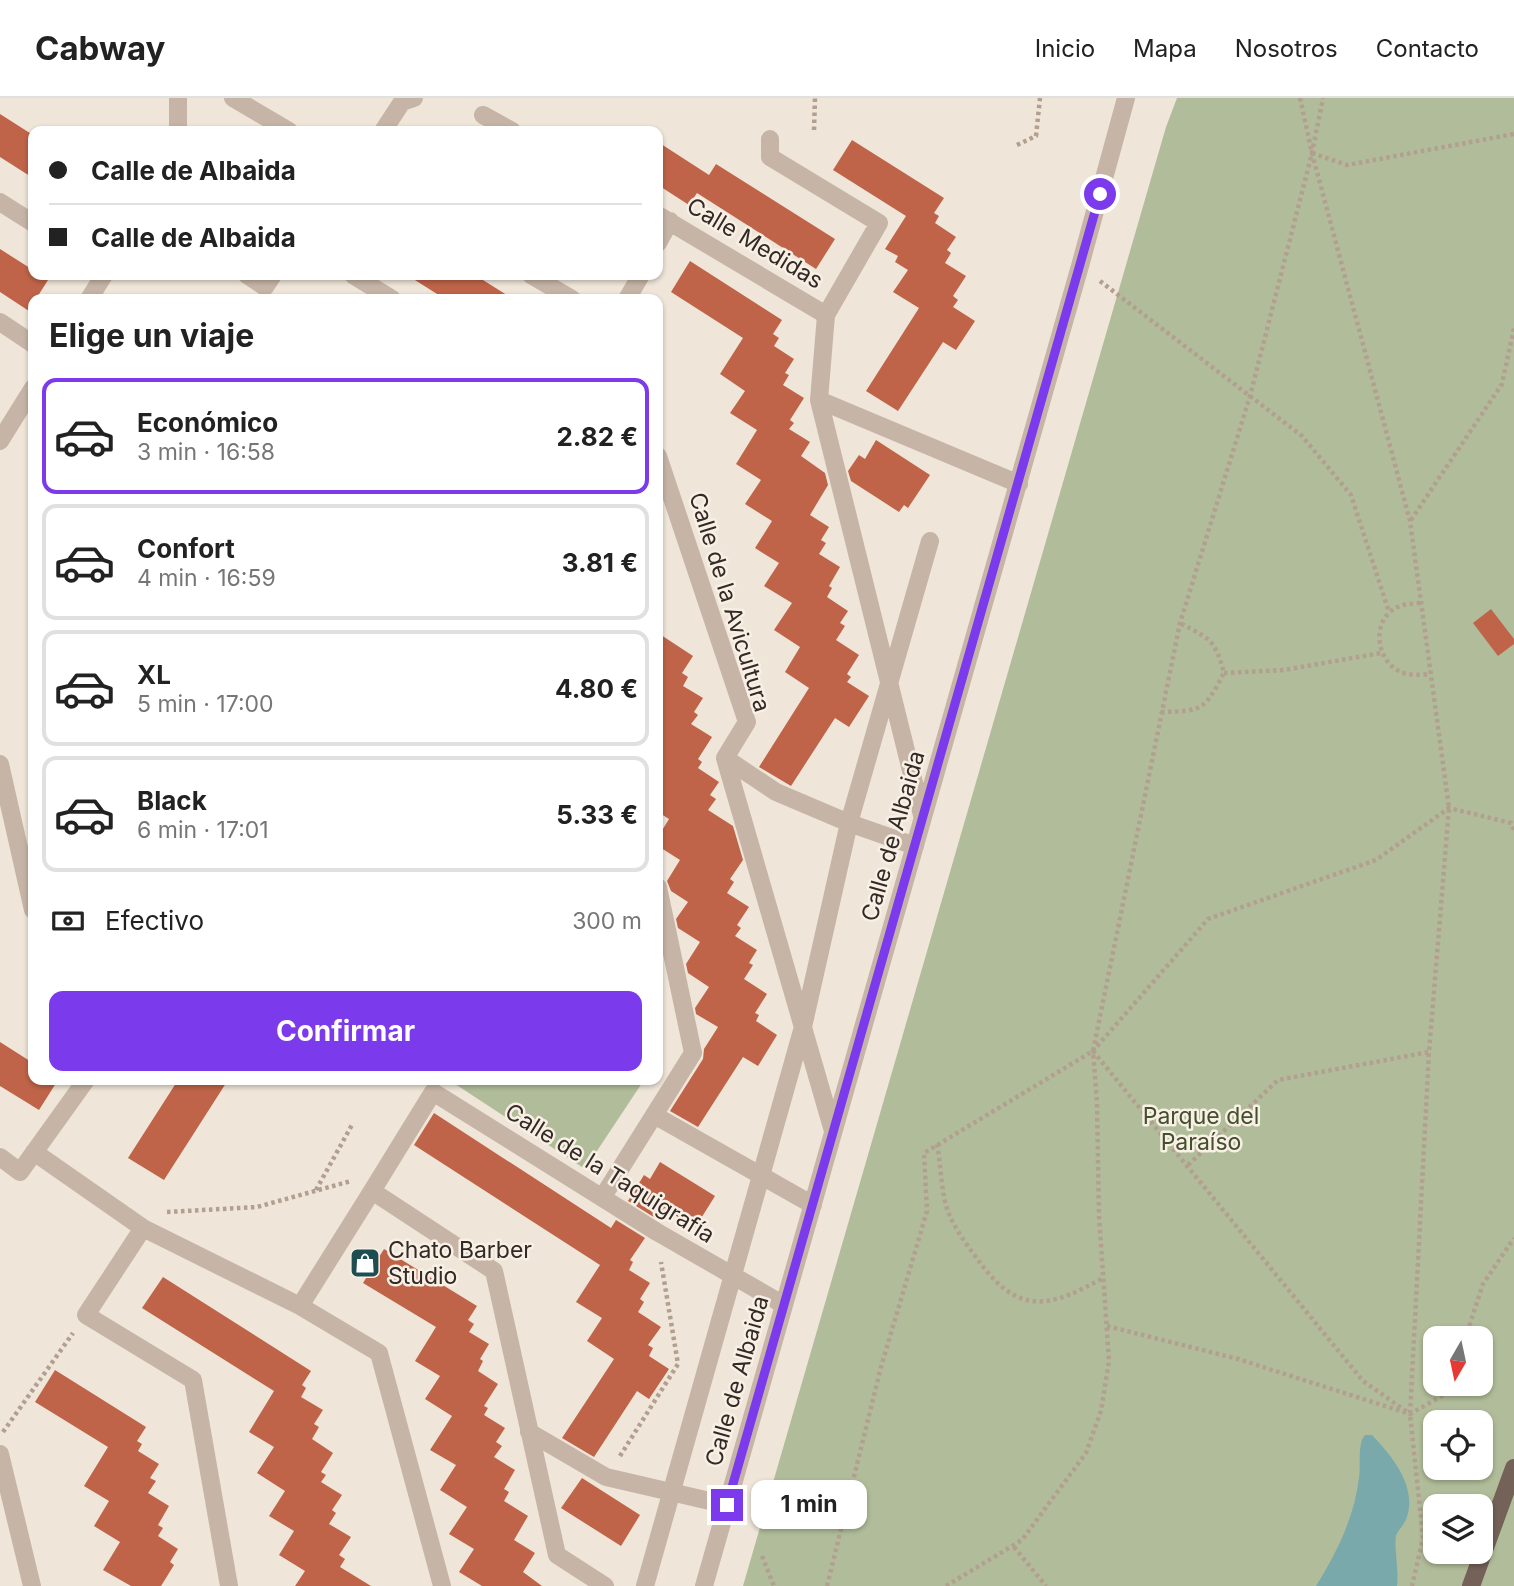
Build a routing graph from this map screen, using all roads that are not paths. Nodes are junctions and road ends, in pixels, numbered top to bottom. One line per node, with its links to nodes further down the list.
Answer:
1 (178, 98): 6 (street)
2 (233, 98): 7 (street)
3 (414, 98): 8 (street)
4 (1126, 98): 25 (street, Calle de Albaida)
5 (483, 115): 9 (street)
6 (178, 126)
7 (281, 126)
8 (386, 126)
9 (503, 126)
10 (770, 139): 18 (street)
11 (0, 202): 13 (street)
12 (664, 218): 18 (street, Calle Medidas)
13 (28, 220)
14 (361, 280): 16 (street)
15 (540, 280): 17 (street)
16 (384, 294)
17 (563, 294)
18 (826, 315): 22 (street)
19 (0, 322): 20 (street)
20 (28, 341)
21 (28, 396): 23 (street)
22 (819, 400): 25 (street); 27 (street)
23 (0, 441)
24 (663, 478): 28 (street, Calle de la Avicultura)
25 (1019, 484): 30 (street, Calle de Albaida)
26 (929, 541): 27 (street)
27 (890, 685): 30 (street); 31 (street)
28 (725, 758): 31 (street); 35 (street)
29 (0, 764): 33 (street)
30 (923, 818): 32 (street, Calle de Albaida)
31 (849, 823): 32 (street); 35 (street)
32 (915, 846): 38 (street, Calle de Albaida)
33 (28, 888)
34 (663, 911): 37 (street)
35 (803, 1027): 38 (street); 41 (street)
36 (82, 1085): 39 (street)
37 (654, 1115): 41 (street); 43 (street)
38 (833, 1133): 44 (street, Calle de Albaida)
39 (34, 1152): 40 (street); 45 (street)
40 (0, 1157)
41 (761, 1176): 44 (street); 46 (street)
42 (372, 1191): 43 (street, Calle de la Taquigrafía); 48 (street); 49 (street)
43 (602, 1198): 46 (street, Calle de la Taquigrafía)
44 (813, 1205): 47 (street, Calle de Albaida)
45 (143, 1228): 48 (street); 55 (street)
46 (734, 1276): 47 (street, Calle de la Taquigrafía); 52 (street)
47 (784, 1305): 53 (street, Calle de Albaida)
48 (300, 1306): 56 (street)
49 (529, 1432): 52 (street); 57 (street)
50 (0, 1454): 54 (street)
51 (1514, 1468): 60 (main road)
52 (672, 1493): 53 (street); 58 (street)
53 (727, 1505): 59 (street, Calle de Albaida)
54 (32, 1586)
55 (229, 1586)
56 (442, 1586)
57 (605, 1586)
58 (645, 1586)
59 (704, 1586)
60 (1471, 1586)

